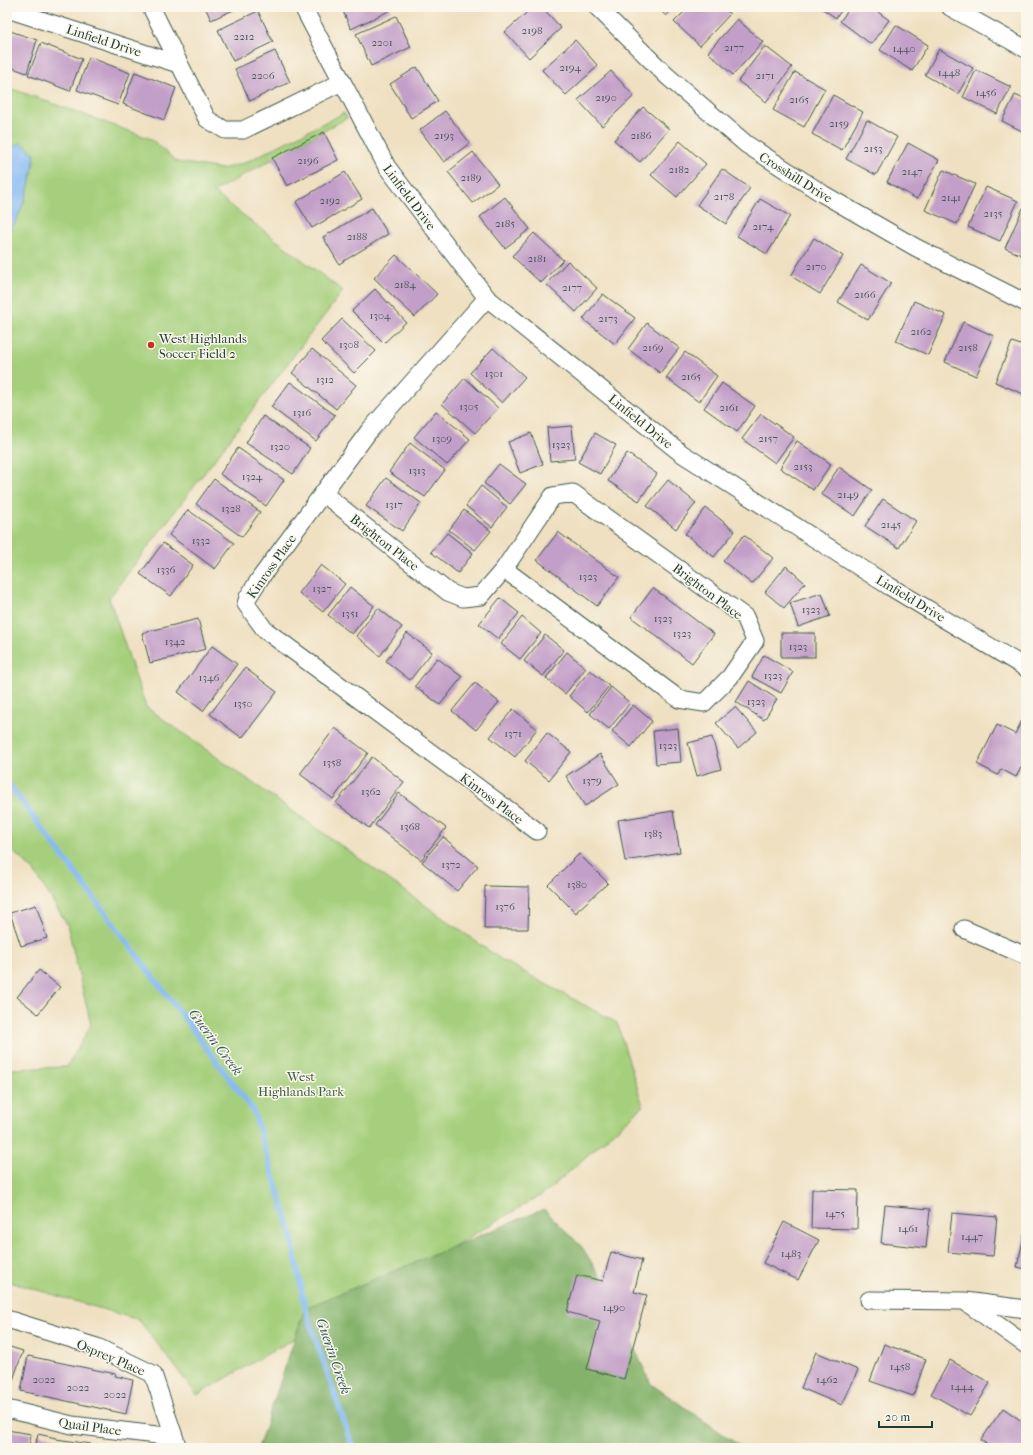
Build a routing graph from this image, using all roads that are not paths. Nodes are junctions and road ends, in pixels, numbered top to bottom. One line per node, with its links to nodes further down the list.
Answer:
1 (151, 7): 7 (street)
2 (303, 7): 8 (street, Linfield Drive)
3 (597, 7): 10 (street, Crosshill Drive)
4 (950, 7): 6 (street)
5 (7, 9): 7 (street, Linfield Drive)
6 (1026, 49)
7 (178, 64): 8 (street)
8 (342, 82): 9 (street, Linfield Drive)
9 (487, 298): 11 (street, Kinross Place); 13 (street, Linfield Drive)
10 (1026, 303)
11 (324, 494): 12 (street, Brighton Place); 14 (street, Kinross Place)
12 (504, 569): 12 (street, Brighton Place)
13 (1026, 668)
14 (537, 831)
15 (964, 929): 16 (street)
16 (1026, 956)
17 (869, 1300): 18 (street)
18 (965, 1302): 19 (street); 21 (street)
19 (1026, 1309)
20 (7, 1319): 23 (street, Osprey Place)
21 (1026, 1344)
22 (7, 1410): 23 (street, Quail Place)
23 (176, 1442)

